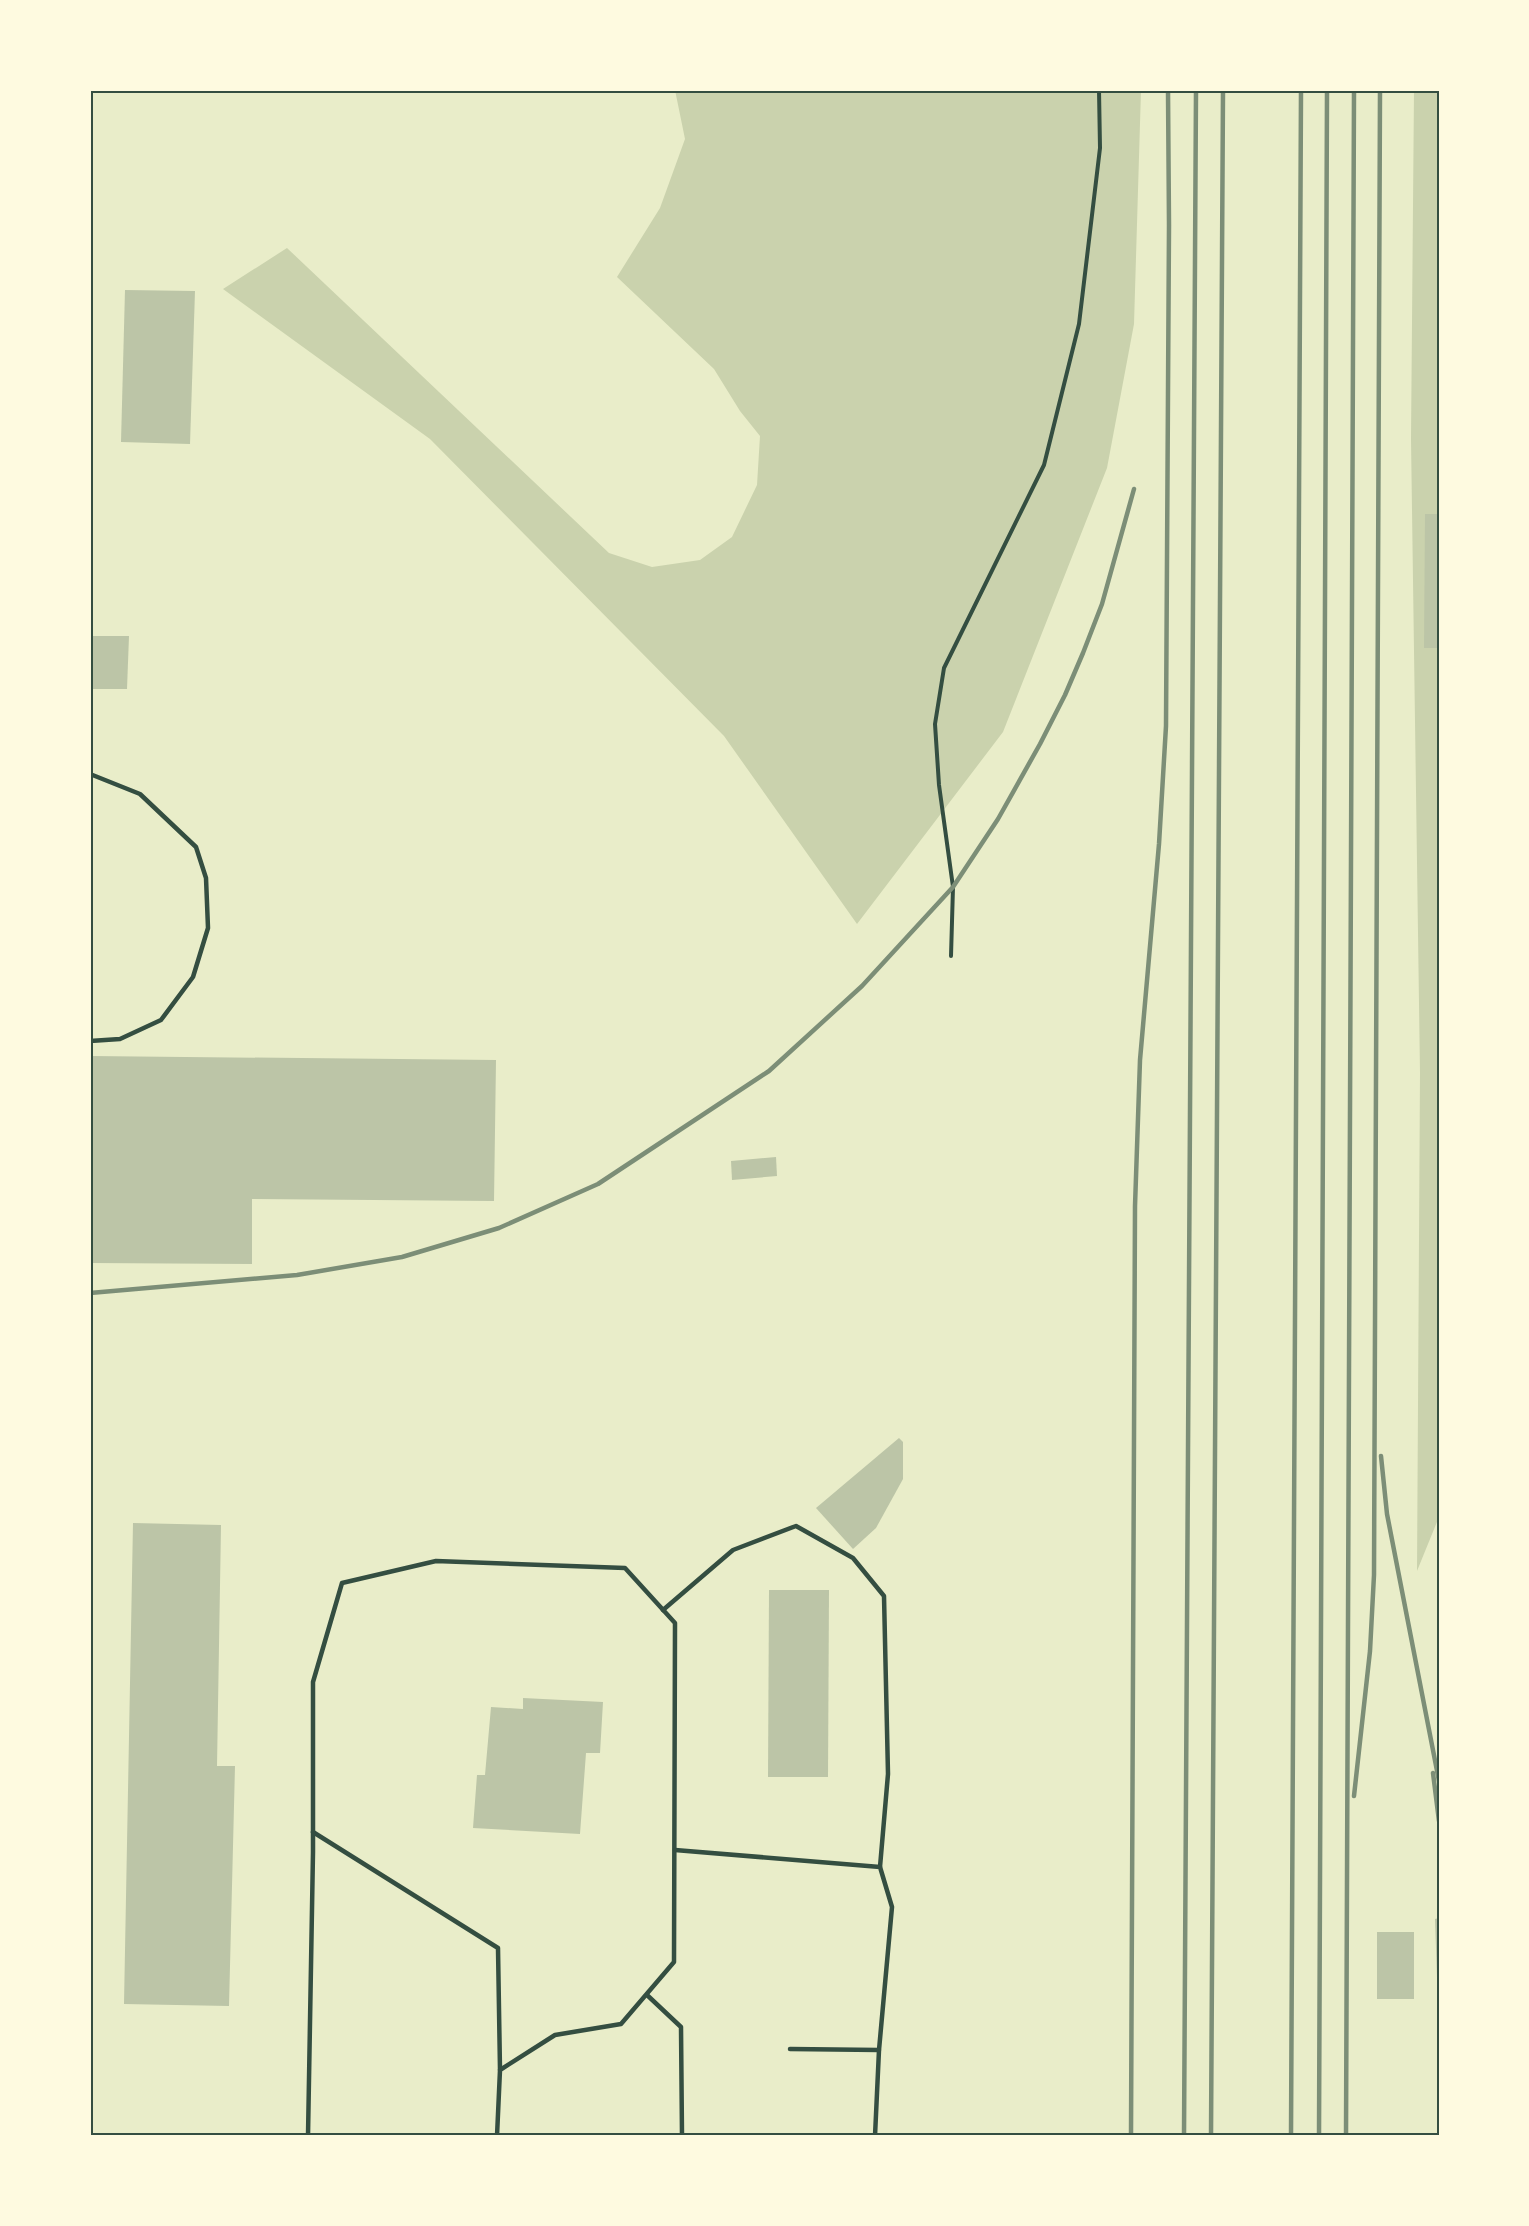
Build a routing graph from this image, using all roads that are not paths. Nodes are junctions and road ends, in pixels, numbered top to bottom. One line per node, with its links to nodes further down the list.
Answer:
1 (90, 774): 2 (lane)
2 (90, 1041)
3 (663, 1610): 4 (lane); 5 (lane); 6 (lane)
4 (313, 1832): 10 (lane); 11 (lane)
5 (675, 1850): 6 (lane); 7 (lane)
6 (880, 1867): 9 (lane)
7 (646, 1995): 10 (lane); 13 (lane)
8 (790, 2049): 9 (lane)
9 (879, 2050): 14 (lane)
10 (500, 2070): 12 (lane)
11 (308, 2136)
12 (497, 2136)
13 (682, 2136)
14 (875, 2136)

